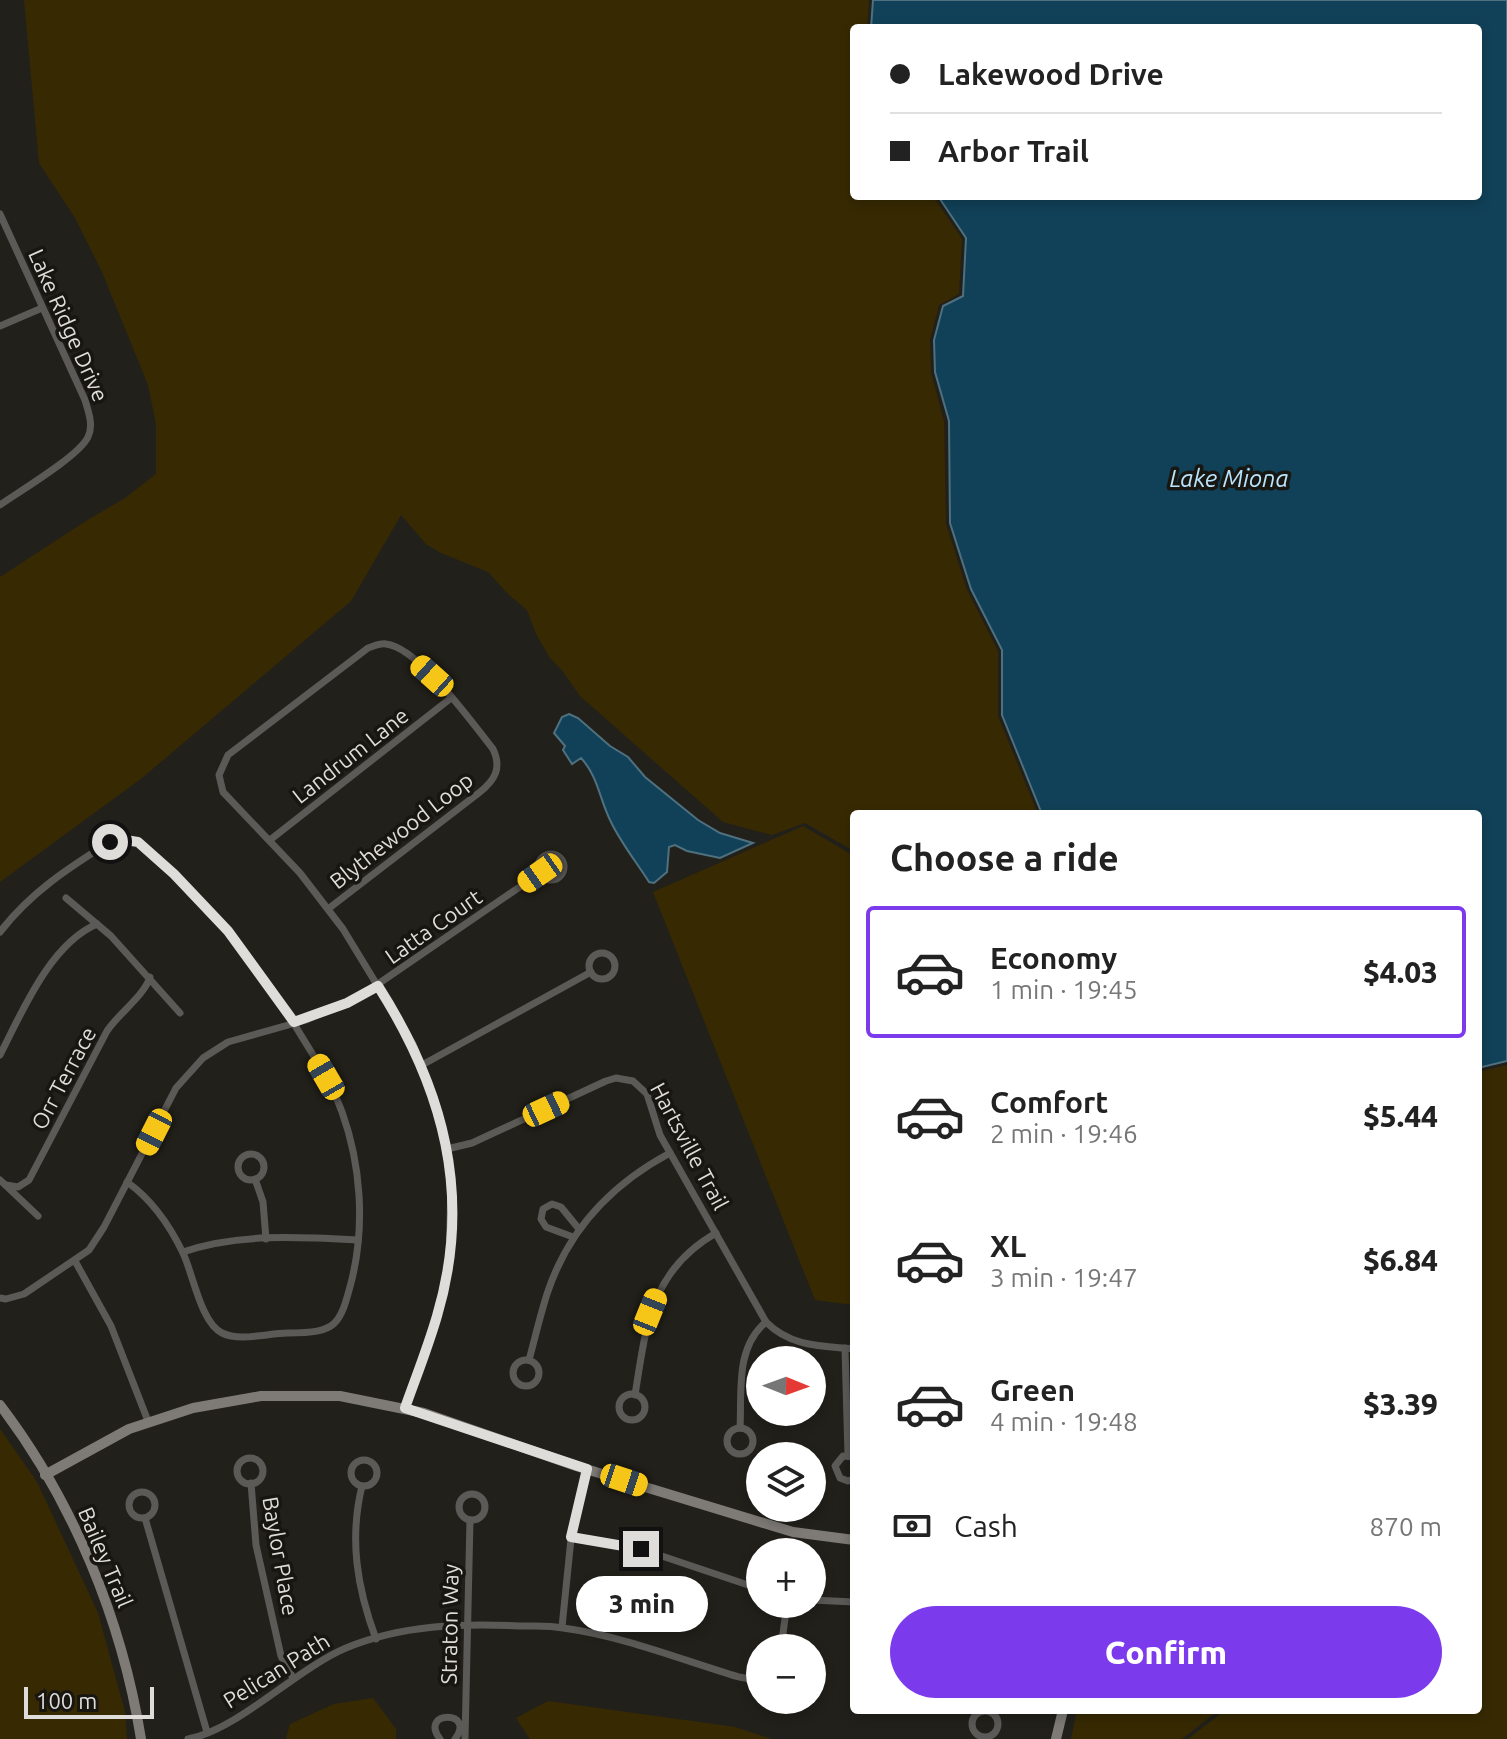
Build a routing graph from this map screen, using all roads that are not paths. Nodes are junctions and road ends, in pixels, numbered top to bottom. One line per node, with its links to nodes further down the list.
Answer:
1 (0, 214): 2 (street, Lake Ridge Drive)
2 (42, 308): 3 (street); 4 (street, Lake Ridge Drive)
3 (0, 326)
4 (0, 505)
5 (451, 698): 6 (street, Landrum Lane); 6 (street, Blythewood Loop); 9 (street, Blythewood Loop)
6 (270, 840): 9 (street, Blythewood Loop)
7 (540, 873): 14 (street, Latta Court)
8 (66, 898): 10 (street)
9 (328, 909): 14 (street, Blythewood Loop)
10 (97, 924): 13 (street); 17 (street)
11 (0, 932): 16 (street)
12 (591, 972): 18 (street)
13 (150, 977): 15 (street); 23 (street, Orr Terrace)
14 (378, 986): 16 (street, Latta Court); 18 (street, Blythewood Loop)
15 (180, 1013)
16 (294, 1022): 22 (street, Latta Court); 29 (street)
17 (0, 1055)
18 (422, 1065): 19 (street, Blythewood Loop)
19 (447, 1149): 20 (street, Hartsville Trail); 39 (street, Blythewood Loop)
20 (670, 1153): 25 (street); 26 (street, Hartsville Trail)
21 (255, 1179): 28 (street)
22 (127, 1182): 30 (street); 31 (street, Latta Court)
23 (3, 1183): 24 (street)
24 (38, 1216)
25 (579, 1229): 27 (street); 27 (street)
26 (716, 1233): 33 (street, Hartsville Trail); 36 (street)
27 (573, 1237): 35 (street)
28 (266, 1239): 29 (street); 30 (street)
29 (358, 1240): 30 (street)
30 (183, 1252)
31 (75, 1261): 32 (street, Latta Court); 40 (street)
32 (0, 1298)
33 (766, 1322): 34 (street, Hartsville Trail); 41 (street)
34 (849, 1349): 37 (street)
35 (529, 1360)
36 (635, 1395)
37 (850, 1402)
38 (0, 1405): 44 (street, Bailey Trail)
39 (405, 1408): 40 (street); 43 (street)
40 (148, 1421): 44 (street)
41 (740, 1428)
42 (850, 1456): 45 (street)
43 (587, 1469): 50 (street); 51 (street)
44 (45, 1475): 63 (street, Bailey Trail)
45 (850, 1479)
46 (251, 1483): 58 (street, Baylor Place)
47 (362, 1486): 57 (street)
48 (145, 1518): 62 (street)
49 (470, 1520): 55 (street, Straton Way)
50 (571, 1537): 52 (street); 56 (street)
51 (850, 1539)
52 (746, 1584)
53 (826, 1601): 54 (street)
54 (850, 1602)
55 (467, 1624): 56 (street, Pelican Path); 57 (street, Pelican Path); 61 (street, Straton Way)
56 (562, 1627): 59 (street, Pelican Path)
57 (376, 1639): 58 (street, Pelican Path)
58 (293, 1678): 62 (street, Pelican Path)
59 (746, 1678)
60 (1062, 1714): 68 (street)
61 (463, 1729): 65 (street, Straton Way); 66 (street, Straton Way); 67 (street, Straton Way)
62 (207, 1732): 64 (street, Pelican Path)
63 (141, 1739)
64 (188, 1739)
65 (440, 1739)
66 (455, 1739)
67 (465, 1739)
68 (1056, 1739)

